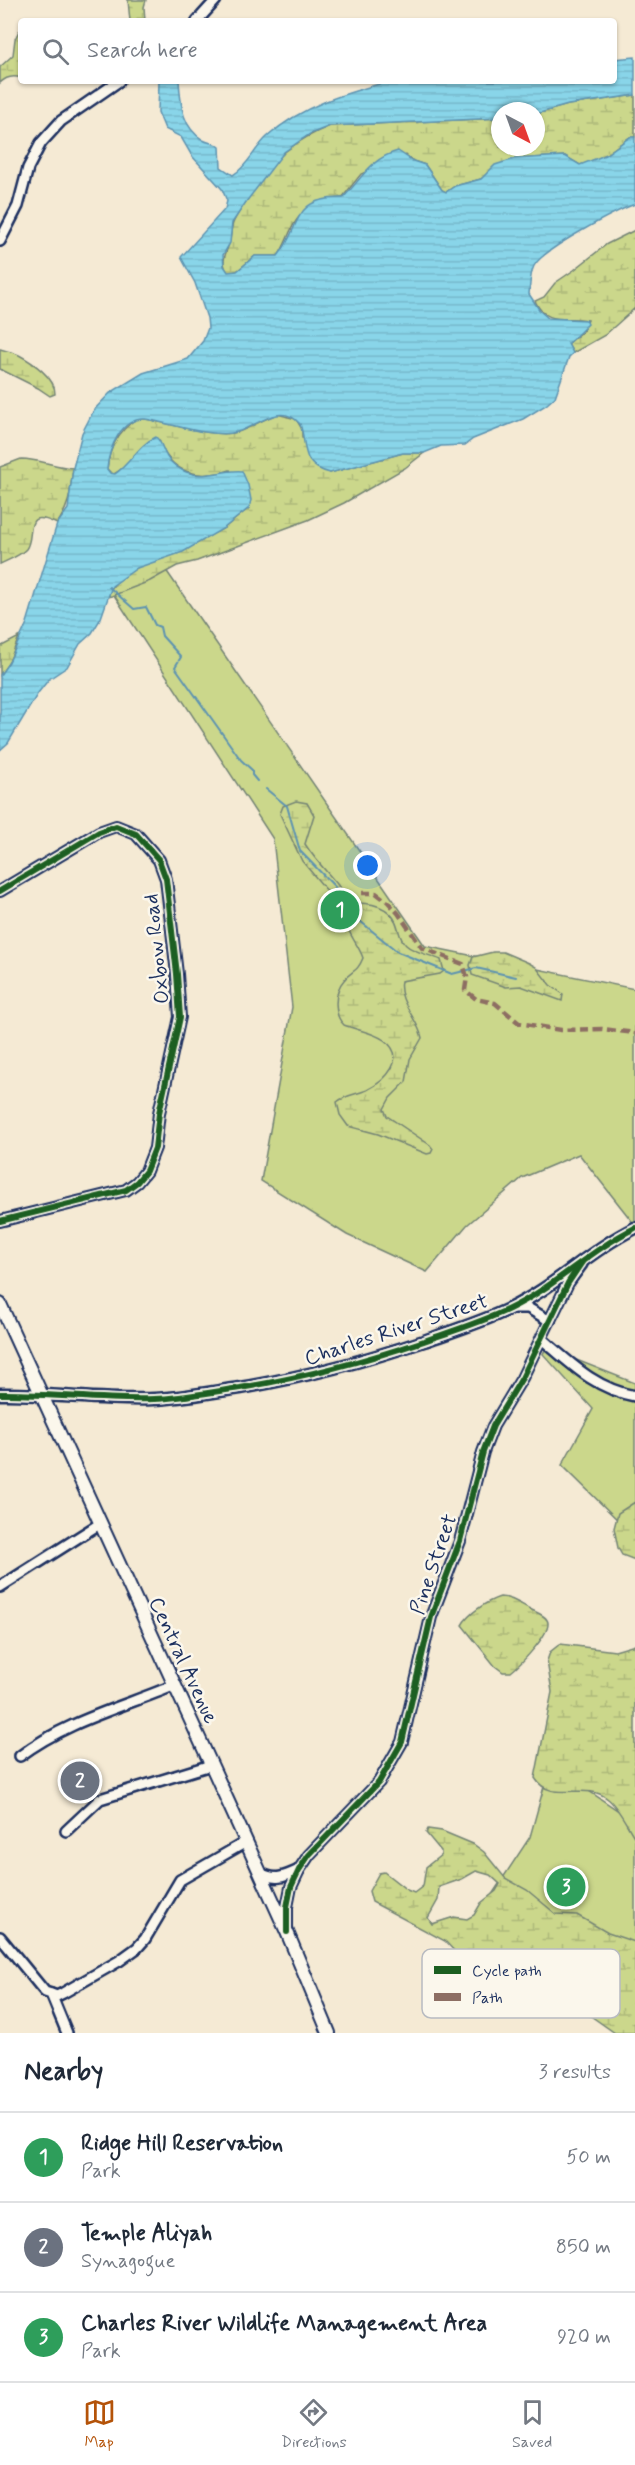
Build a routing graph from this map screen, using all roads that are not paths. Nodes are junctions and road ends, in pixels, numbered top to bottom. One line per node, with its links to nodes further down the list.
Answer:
1 (216, 0): 2 (street)
2 (200, 18)
3 (115, 84): 4 (street)
4 (0, 241)
5 (0, 891): 6 (street, Oxbow Road)
6 (0, 1221)
7 (635, 1228): 8 (street, Charles River Street)
8 (582, 1262): 10 (street, Charles River Street); 11 (street, Pine Street)
9 (0, 1304): 14 (main road, Central Avenue)
10 (511, 1308): 11 (street); 14 (street, Charles River Street)
11 (550, 1321): 12 (street, Pine Street)
12 (542, 1339): 15 (street); 23 (street, Pine Street)
13 (0, 1394): 14 (street, Charles River Street)
14 (40, 1396): 16 (main road, Central Avenue)
15 (635, 1396)
16 (101, 1523): 17 (street); 18 (main road, Central Avenue)
17 (0, 1587)
18 (175, 1685): 19 (street); 20 (main road, Central Avenue)
19 (20, 1756)
20 (211, 1765): 21 (street); 22 (main road, Central Avenue)
21 (66, 1831)
22 (246, 1842): 24 (main road, Central Avenue); 27 (street)
23 (299, 1870): 24 (street); 25 (street, Pine Street)
24 (260, 1873): 25 (main road, Central Avenue)
25 (287, 1932): 29 (main road, Central Avenue)
26 (0, 1936): 27 (street)
27 (51, 1994): 28 (street)
28 (67, 2033)
29 (329, 2033)

